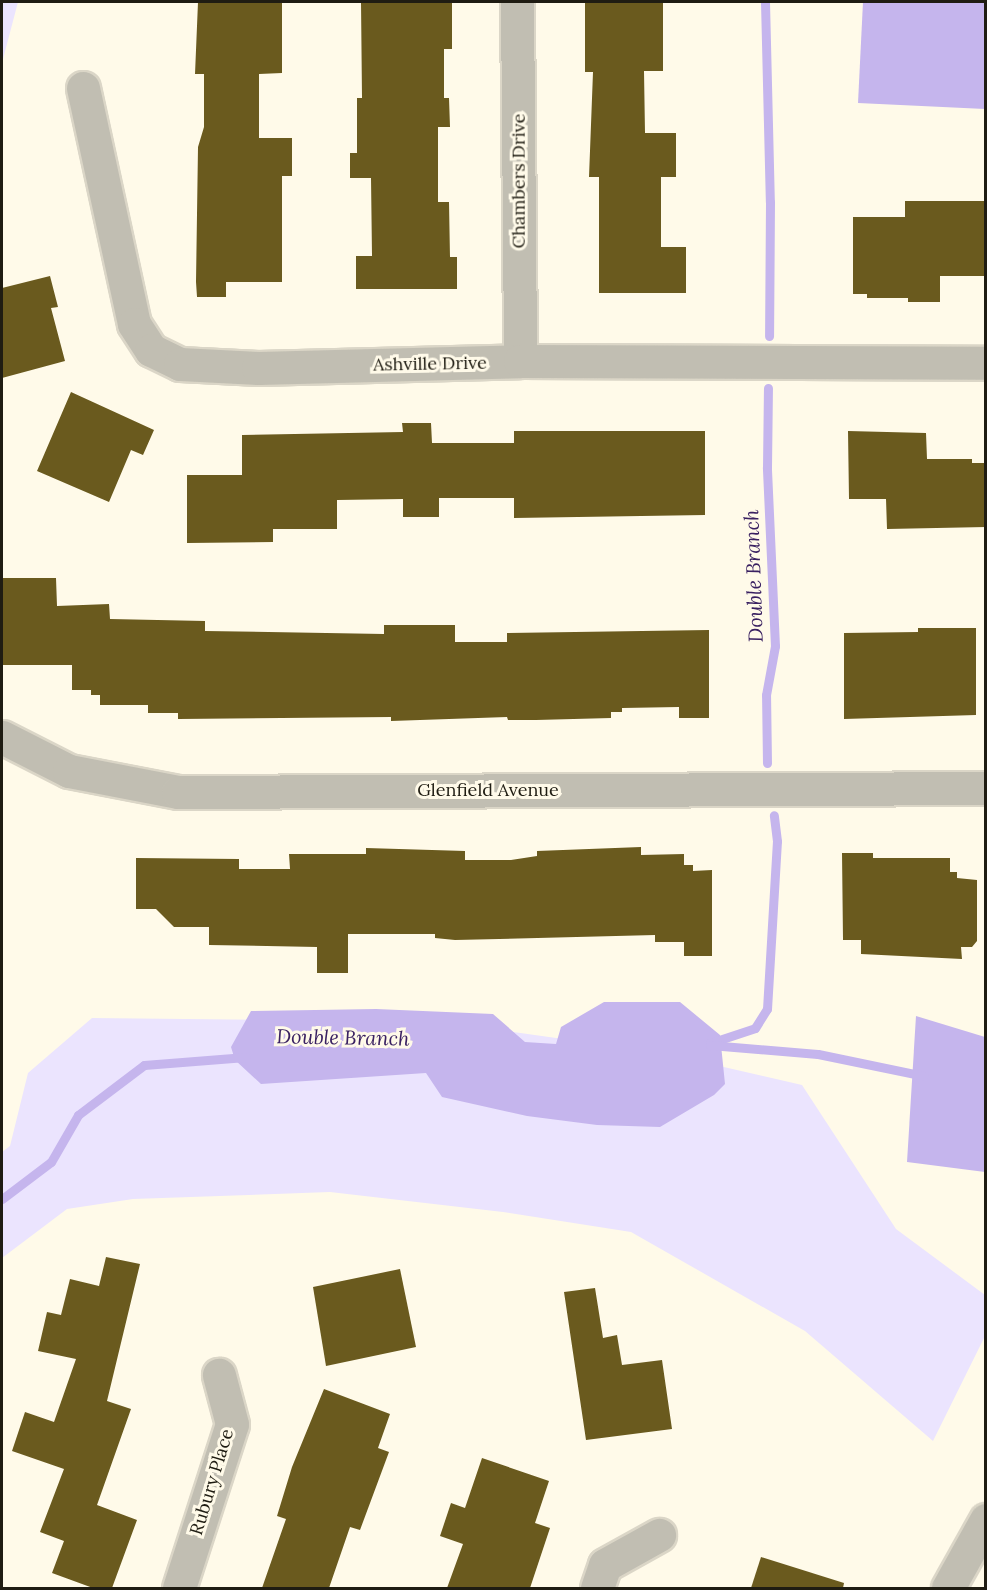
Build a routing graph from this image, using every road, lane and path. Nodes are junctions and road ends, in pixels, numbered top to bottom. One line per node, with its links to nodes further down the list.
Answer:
1 (517, 2): 3 (street, Chambers Drive)
2 (83, 88): 3 (street, Ashville Drive)
3 (520, 361): 4 (street, Ashville Drive)
4 (986, 363)
5 (2, 737): 6 (street, Glenfield Avenue)
6 (986, 788)
7 (219, 1375): 10 (street, Rubury Place)
8 (986, 1520): 12 (street)
9 (659, 1535): 11 (street)
10 (179, 1588)
11 (597, 1588)
12 (948, 1588)

